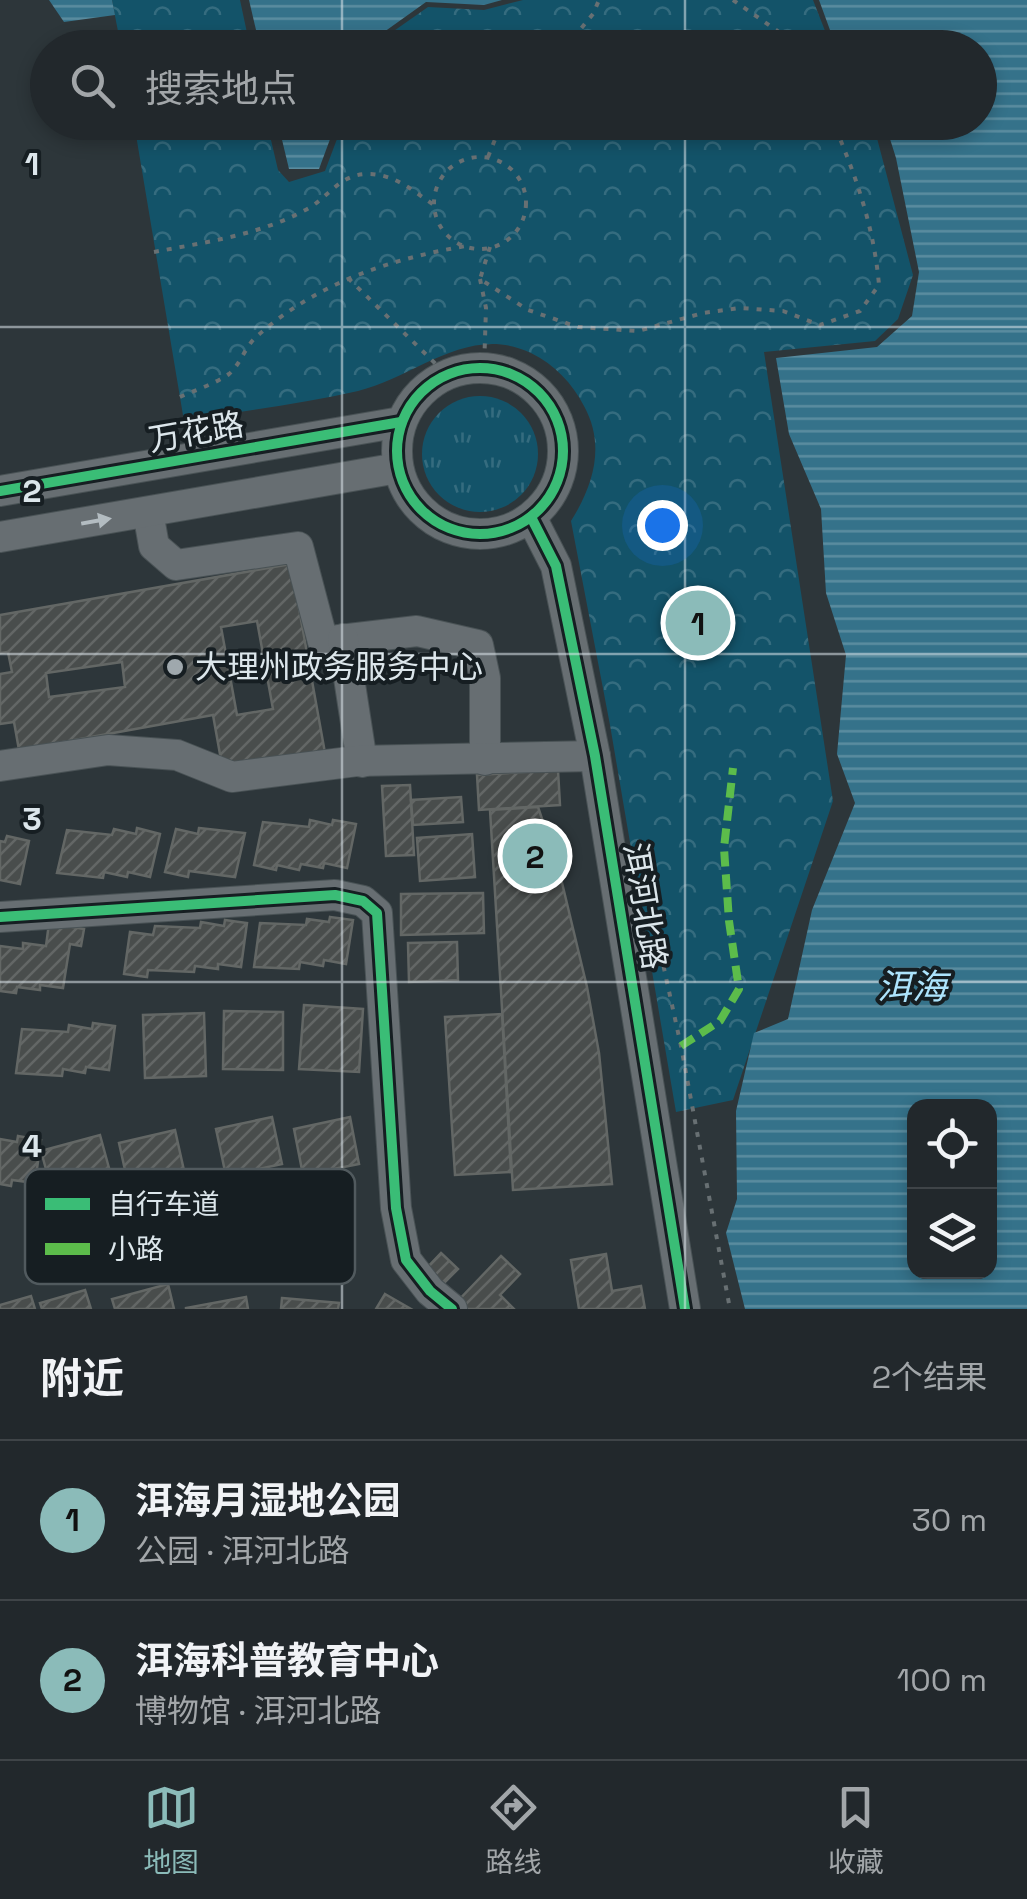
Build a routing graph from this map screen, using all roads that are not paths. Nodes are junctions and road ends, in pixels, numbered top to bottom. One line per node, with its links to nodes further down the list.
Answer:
1 (401, 422): 2 (street); 3 (street, 万花路); 5 (street)
2 (398, 468): 4 (street); 5 (street)
3 (0, 491)
4 (148, 512): 6 (street, one-way to 4); 7 (street)
5 (532, 517): 8 (street, 洱河北路)
6 (0, 537)
7 (343, 640): 9 (street); 10 (street)
8 (595, 756): 9 (street); 14 (street, 洱河北路)
9 (485, 760): 10 (street)
10 (362, 762): 11 (street)
11 (0, 766)
12 (0, 918): 13 (street)
13 (452, 1309)
14 (685, 1309)

